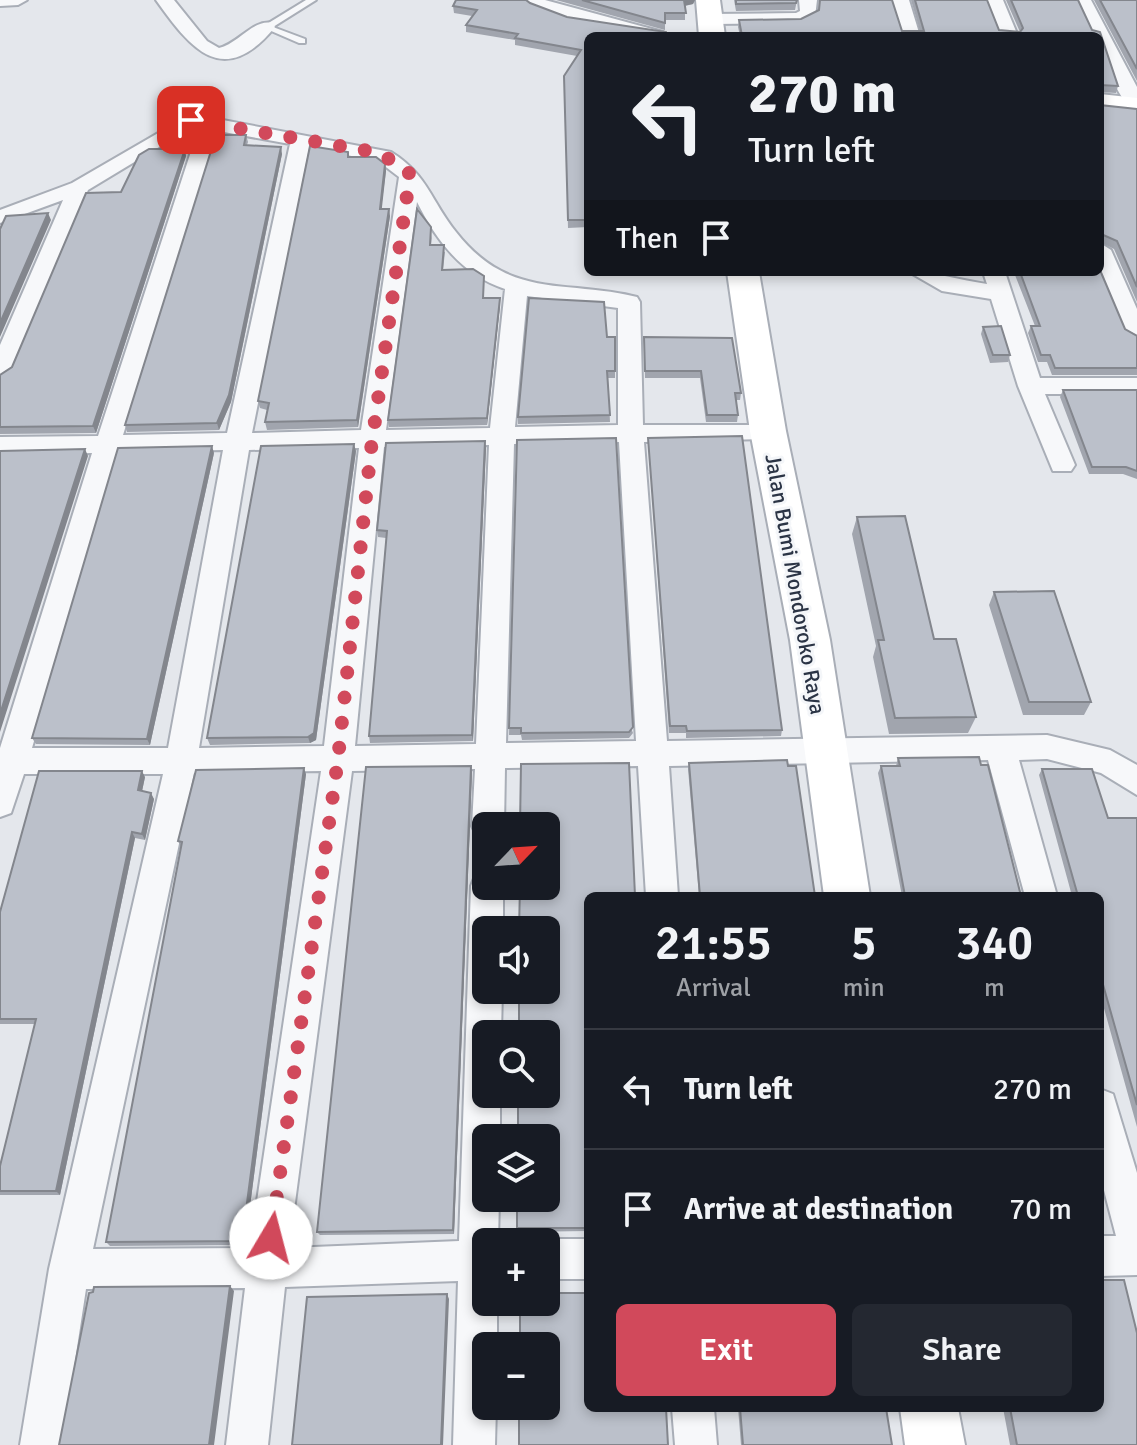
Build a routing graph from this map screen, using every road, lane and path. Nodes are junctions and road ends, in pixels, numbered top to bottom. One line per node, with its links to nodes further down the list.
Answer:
1 (18, 0): 10 (street)
2 (165, 0): 13 (street)
3 (312, 0): 13 (lane)
4 (529, 0): 12 (street)
5 (602, 0): 12 (street)
6 (808, 0): 11 (street)
7 (900, 0): 15 (street)
8 (994, 0): 16 (street)
9 (1082, 0): 17 (street)
10 (0, 1)
11 (710, 18)
12 (603, 22): 14 (street)
13 (266, 27): 18 (lane)
14 (642, 32)
15 (910, 32)
16 (1007, 32)
17 (1099, 32)
18 (302, 41)
19 (1104, 42): 21 (street)
20 (1104, 102): 21 (street)
21 (1137, 106)
22 (210, 124): 23 (street); 25 (street); 41 (street)
23 (301, 138): 24 (street); 40 (street)
24 (410, 174): 31 (street); 39 (street)
25 (79, 187): 26 (street); 33 (street)
26 (0, 217)
27 (1104, 259): 32 (street)
28 (929, 276): 30 (street)
29 (744, 277): 36 (street, Jalan Bumi Mondoroko Raya)
30 (998, 282): 34 (street)
31 (516, 289): 37 (street); 38 (street)
32 (1137, 335)
33 (0, 373)
34 (1030, 386): 35 (street); 43 (street)
35 (1137, 386)
36 (768, 431): 37 (street); 45 (street, Jalan Bumi Mondoroko Raya)
37 (631, 432): 38 (street); 47 (street)
38 (502, 435): 39 (street); 46 (street)
39 (372, 442): 40 (street); 48 (street)
40 (237, 444): 41 (street); 50 (street)
41 (107, 445): 42 (street); 49 (street)
42 (0, 446)
43 (1062, 465)
44 (1000, 747): 45 (street); 51 (street); 56 (street)
45 (824, 749): 47 (street); 55 (street, Jalan Bumi Mondoroko Raya)
46 (489, 754): 47 (street); 48 (street); 53 (street)
47 (653, 754): 54 (street)
48 (338, 759): 50 (street); 66 (street)
49 (7, 761): 50 (street); 52 (street)
50 (181, 761): 67 (street)
51 (1137, 782)
52 (0, 804)
53 (488, 812)
54 (662, 892)
55 (846, 892)
56 (1040, 892)
57 (485, 1004): 59 (street)
58 (1104, 1121): 60 (street)
59 (483, 1228)
60 (1137, 1241)
61 (1137, 1255): 62 (street)
62 (1104, 1256)
63 (560, 1259): 64 (street)
64 (584, 1259)
65 (472, 1260): 66 (street)
66 (267, 1268): 67 (street); 72 (street)
67 (69, 1269): 71 (street)
68 (480, 1316): 73 (street)
69 (693, 1412): 74 (street)
70 (930, 1412): 75 (street)
71 (41, 1445)
72 (247, 1445)
73 (474, 1445)
74 (696, 1445)
75 (935, 1445)

